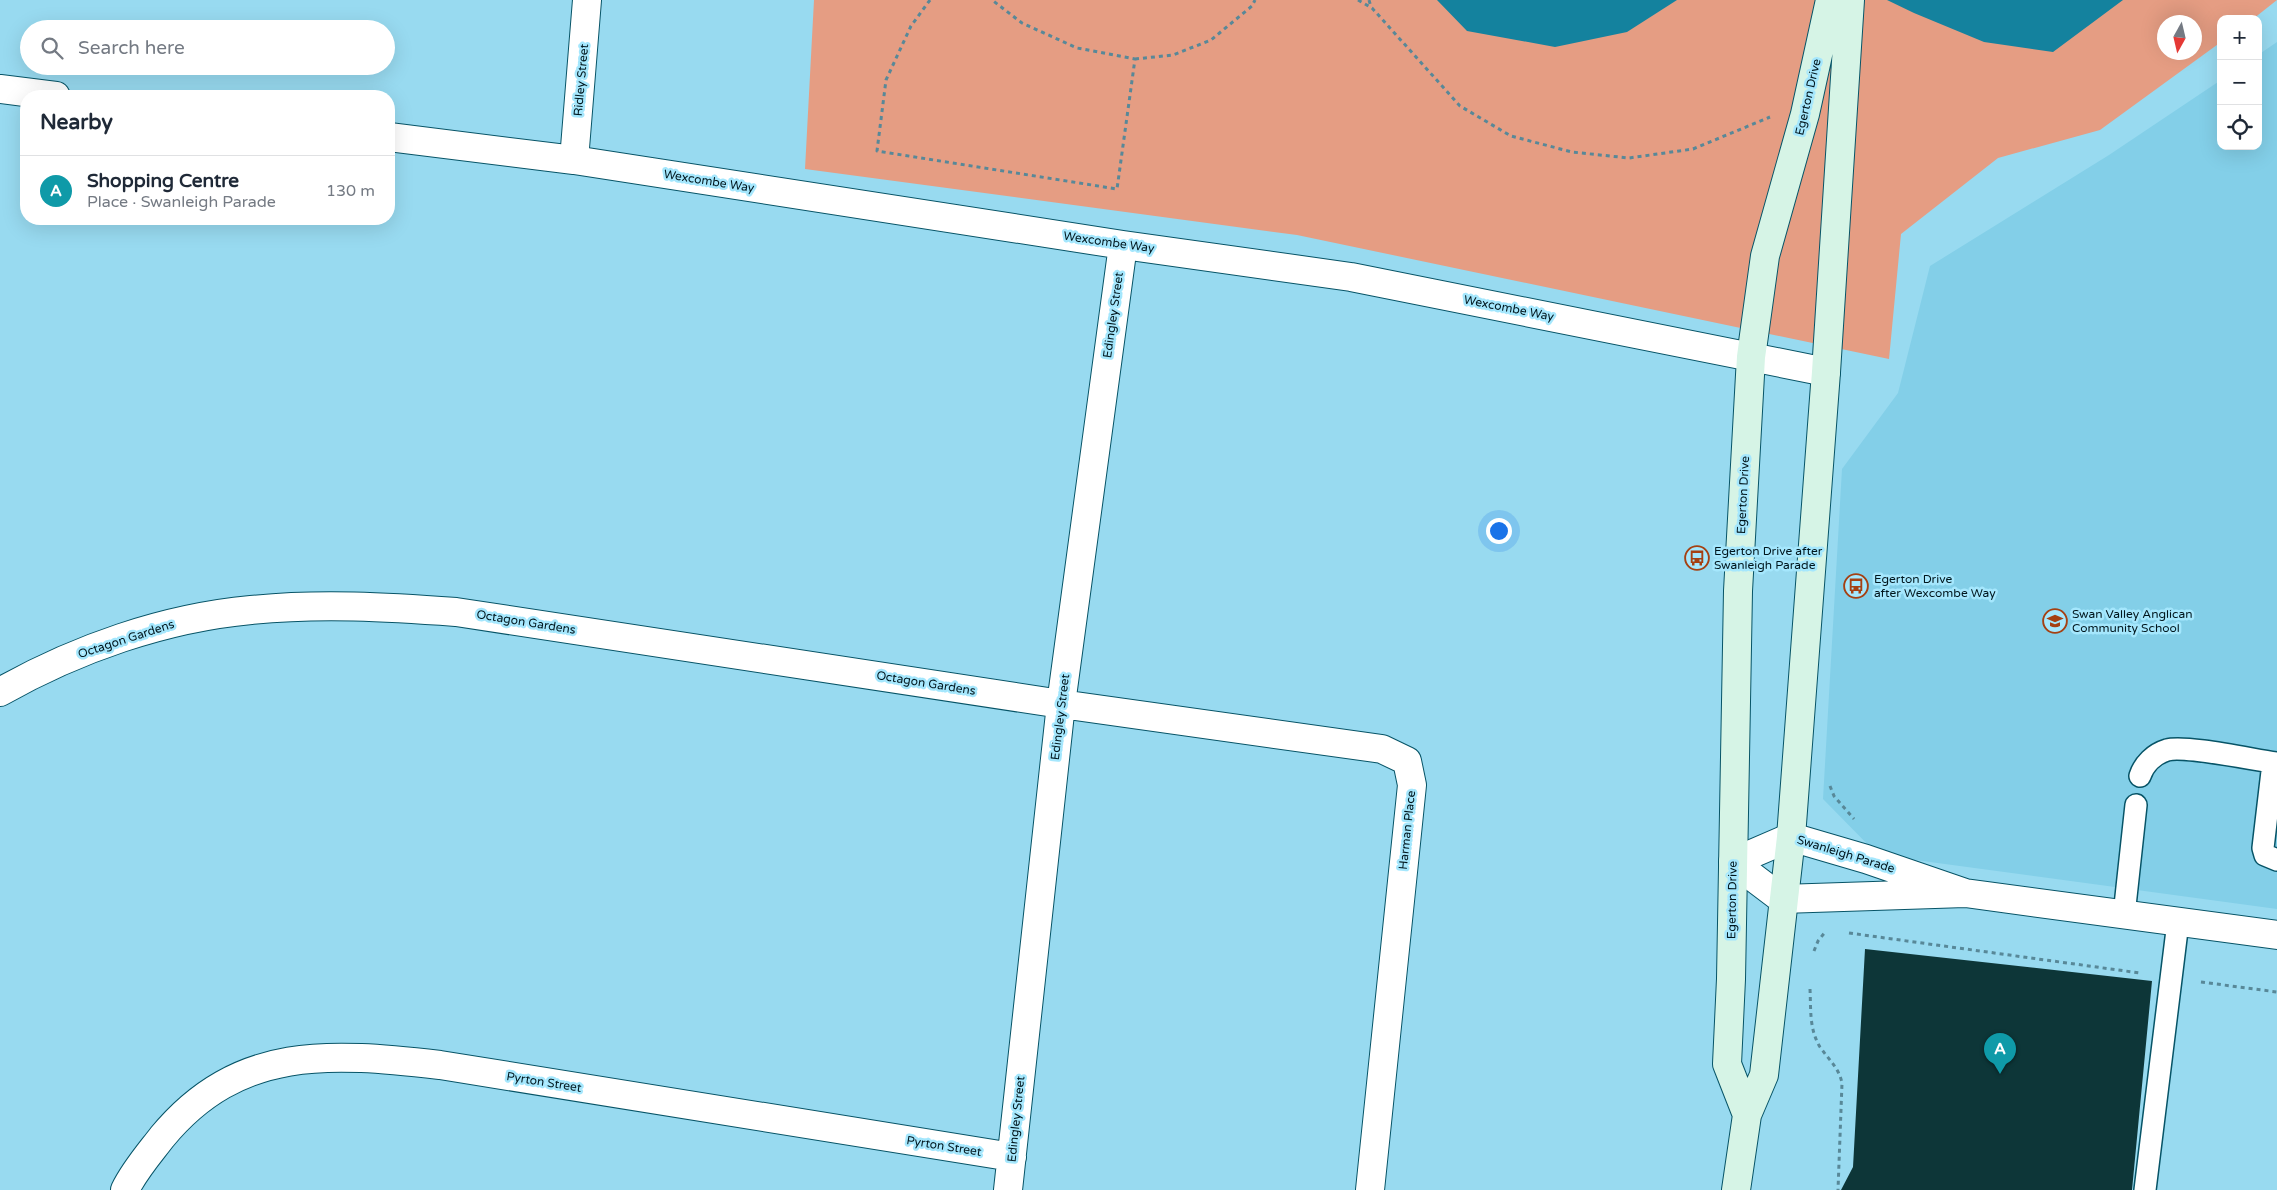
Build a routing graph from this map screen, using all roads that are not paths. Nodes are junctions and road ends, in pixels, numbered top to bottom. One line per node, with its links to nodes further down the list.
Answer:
1 (587, 0): 6 (street, Ridley Street)
2 (1844, 1): 8 (street, Egerton Drive); 9 (street, Egerton Drive)
3 (0, 89): 4 (street)
4 (20, 92)
5 (395, 138): 6 (street, Wexcombe Way)
6 (574, 160): 7 (street, Wexcombe Way)
7 (1123, 245): 8 (street, Wexcombe Way); 11 (street, Edingley Street)
8 (1751, 357): 9 (street, Wexcombe Way); 17 (street, Egerton Drive)
9 (1826, 372): 15 (street, Egerton Drive)
10 (0, 692): 11 (street, Octagon Gardens)
11 (1061, 704): 24 (street, Edingley Street); 27 (street, Harman Place)
12 (2275, 763): 13 (lane); 16 (lane)
13 (2140, 776)
14 (2136, 805): 20 (lane)
15 (1791, 837): 17 (street, Swanleigh Parade); 18 (street, Swanleigh Parade); 19 (street, Egerton Drive)
16 (2277, 860)
17 (1733, 862): 19 (street); 23 (street, Egerton Drive)
18 (1965, 893): 19 (street, Swanleigh Parade); 20 (street, Swanleigh Parade)
19 (1782, 899): 23 (street, Egerton Drive)
20 (2124, 915): 21 (street, Swanleigh Parade)
21 (2178, 922): 22 (street, Swanleigh Parade); 29 (lane)
22 (2277, 935)
23 (1747, 1115): 28 (street, Egerton Drive)
24 (1012, 1157): 25 (street, Pyrton Street); 26 (street, Edingley Street)
25 (125, 1190)
26 (1008, 1190)
27 (1370, 1190)
28 (1736, 1190)
29 (2145, 1190)

